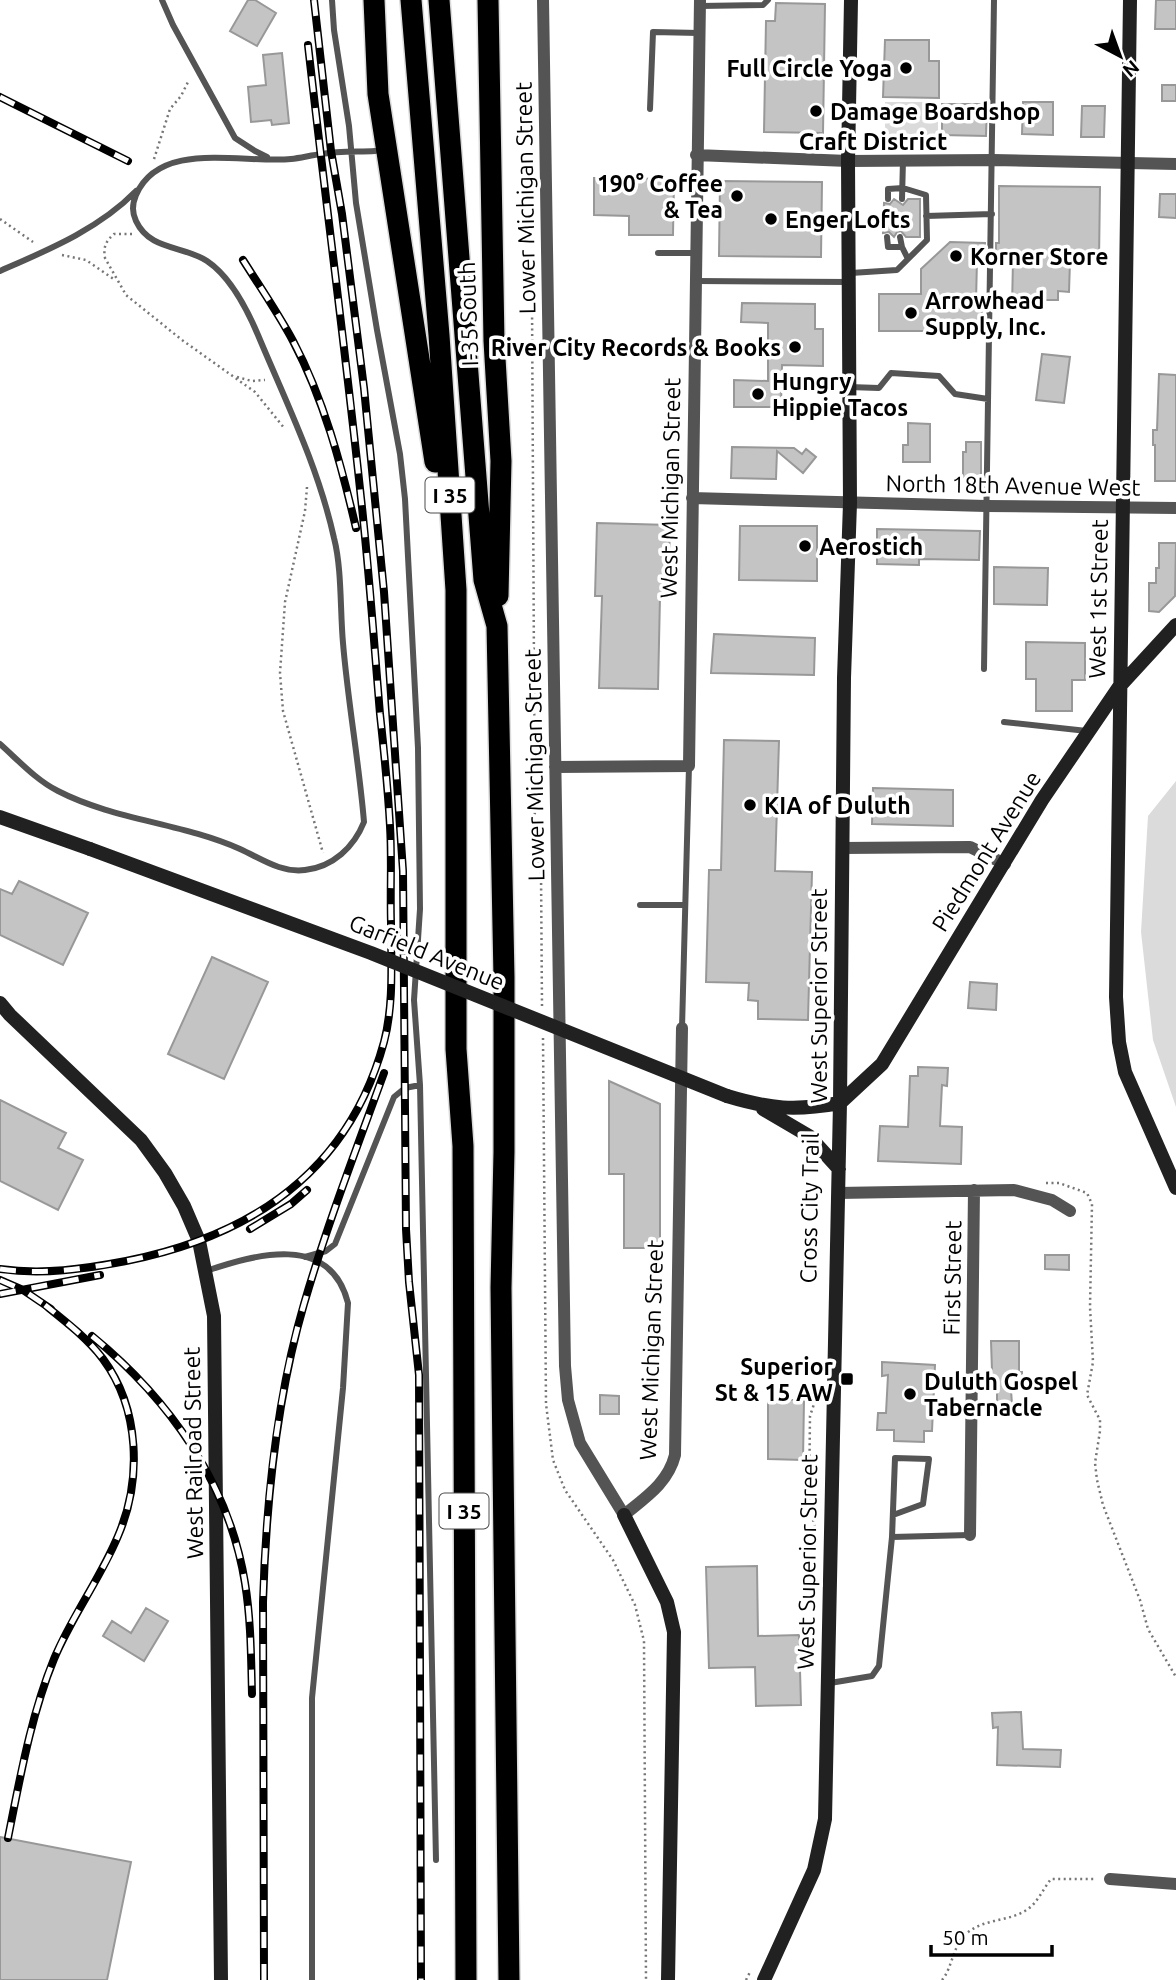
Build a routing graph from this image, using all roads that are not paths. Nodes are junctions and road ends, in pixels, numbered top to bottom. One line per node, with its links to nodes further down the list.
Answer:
1 (162, 0): 20 (lane)
2 (332, 0): 18 (lane)
3 (374, 0): 48 (highway)
4 (411, 0): 48 (highway, I 35)
5 (439, 0): 50 (highway, I 35)
6 (476, 0): 15 (highway)
7 (488, 0): 15 (highway, I-35 South)
8 (543, 0): 57 (street, Lower Michigan Street)
9 (768, 0): 13 (lane)
10 (994, 0): 22 (lane)
11 (1130, 0): 24 (street, West 1st Street)
12 (849, 1): 23 (street, West Superior Street)
13 (700, 3): 14 (street, West Michigan Street)
14 (699, 33): 16 (lane); 19 (street, West Michigan Street)
15 (489, 71): 50 (highway, I-35 South)
16 (650, 109)
17 (375, 151): 18 (lane)
18 (352, 152): 20 (lane); 65 (lane)
19 (696, 155): 23 (street); 36 (street, West Michigan Street)
20 (272, 159): 26 (lane)
21 (903, 160): 22 (street); 23 (street); 27 (lane)
22 (993, 160): 24 (street); 30 (lane)
23 (848, 161): 39 (street, West Superior Street)
24 (1127, 164): 25 (street); 46 (street, West 1st Street)
25 (1176, 164)
26 (142, 186): 38 (lane); 55 (lane)
27 (903, 188): 28 (lane); 29 (lane); 31 (lane)
28 (888, 199)
29 (902, 199)
30 (992, 214): 31 (lane); 42 (lane)
31 (926, 216): 37 (lane)
32 (887, 237): 34 (lane)
33 (901, 237): 34 (lane)
34 (902, 247): 37 (lane)
35 (658, 253): 36 (lane)
36 (695, 253): 40 (street, West Michigan Street)
37 (908, 259): 39 (lane)
38 (0, 271)
39 (849, 278): 40 (lane); 41 (street, West Superior Street)
40 (695, 281): 43 (street, West Michigan Street)
41 (849, 387): 42 (lane); 44 (street, West Superior Street)
42 (988, 399): 45 (lane)
43 (692, 498): 44 (street, North 18th Avenue West); 56 (street, West Michigan Street)
44 (850, 503): 45 (street, North 18th Avenue West); 59 (street, West Superior Street)
45 (986, 506): 46 (street, North 18th Avenue West); 51 (lane)
46 (1122, 508): 47 (street, North 18th Avenue West); 52 (street, West 1st Street)
47 (1176, 508)
48 (456, 590): 85 (highway, I 35)
49 (1176, 625): 52 (street, Piedmont Avenue)
50 (497, 626): 86 (highway, I 35)
51 (984, 669)
52 (1119, 688): 54 (street, Piedmont Avenue); 69 (street, West 1st Street)
53 (1004, 722): 54 (lane)
54 (1089, 731): 60 (street, Piedmont Avenue)
55 (0, 744)
56 (689, 766): 57 (street); 62 (lane)
57 (555, 767): 76 (street, Lower Michigan Street)
58 (0, 817): 67 (street, Garfield Avenue, bridge)
59 (842, 848): 60 (street); 66 (street, West Superior Street)
60 (1004, 864): 66 (street, Piedmont Avenue)
61 (640, 905): 62 (lane)
62 (685, 905): 64 (lane)
63 (0, 1003): 74 (street, West Railroad Street)
64 (682, 1028): 76 (street, West Michigan Street)
65 (420, 1085): 73 (lane); 80 (lane)
66 (840, 1103): 67 (street, Garfield Avenue); 68 (street, West Superior Street)
67 (756, 1105): 68 (street)
68 (839, 1169): 71 (street, West Superior Street)
69 (1176, 1188)
70 (974, 1190): 71 (street); 72 (street); 77 (street, First Street)
71 (838, 1193): 79 (street, West Superior Street)
72 (1070, 1211)
73 (305, 1257): 74 (lane); 84 (lane)
74 (206, 1271): 83 (street, West Railroad Street)
75 (893, 1515): 75 (lane); 78 (lane)
76 (624, 1516): 87 (street)
77 (970, 1535): 78 (lane)
78 (892, 1536): 79 (lane)
79 (828, 1684): 88 (street, West Superior Street)
80 (436, 1860)
81 (1110, 1879): 82 (street)
82 (1176, 1884)
83 (221, 1980)
84 (312, 1980)
85 (466, 1980)
86 (509, 1980)
87 (668, 1980)
88 (764, 1980)

